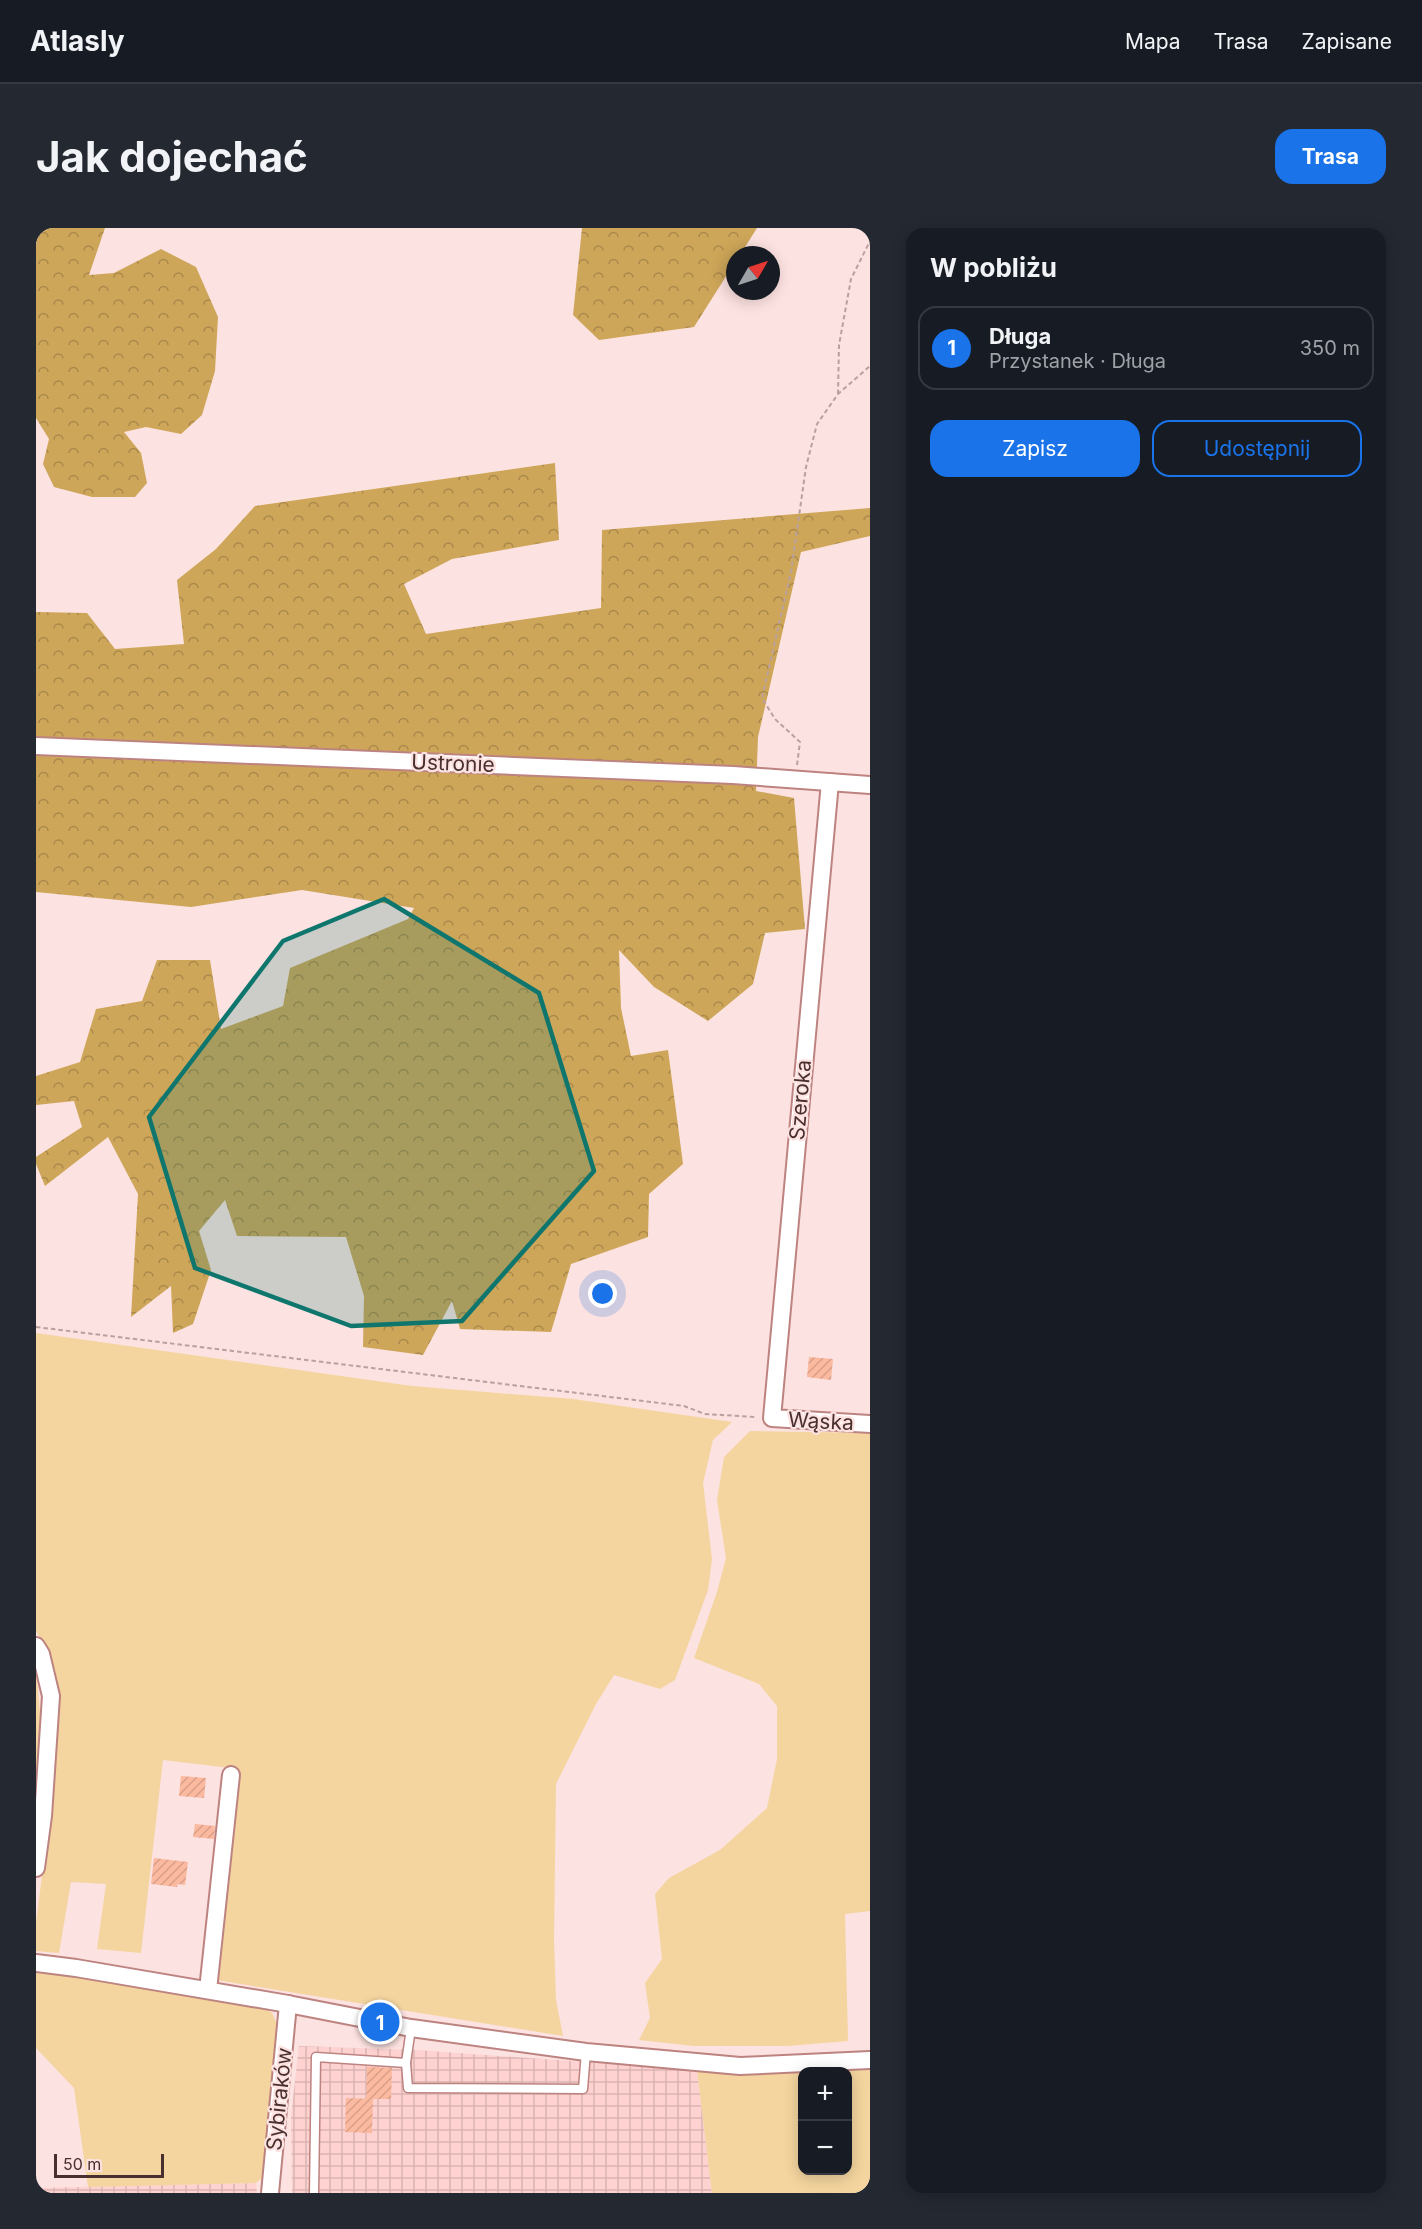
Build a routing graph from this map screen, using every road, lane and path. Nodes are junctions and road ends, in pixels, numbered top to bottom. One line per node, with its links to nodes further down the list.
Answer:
1 (870, 241): 3 (path)
2 (870, 366): 3 (path)
3 (838, 394): 5 (path)
4 (36, 746): 5 (street, Ustronie)
5 (796, 780): 6 (street, Ustronie)
6 (830, 782): 7 (street, Ustronie); 9 (street, Szeroka)
7 (870, 785)
8 (36, 1327): 9 (path)
9 (772, 1418): 10 (street, Wąska)
10 (870, 1424)
11 (36, 1646): 13 (street)
12 (231, 1775): 15 (street)
13 (36, 1868)
14 (36, 1963): 15 (street)
15 (208, 1990): 16 (street)
16 (288, 2004): 17 (street); 21 (street, Sybiraków)
17 (411, 2028): 18 (street); 20 (lane)
18 (586, 2052): 19 (street); 20 (lane)
19 (870, 2060)
20 (406, 2063): 22 (lane)
21 (270, 2193)
22 (314, 2193)

